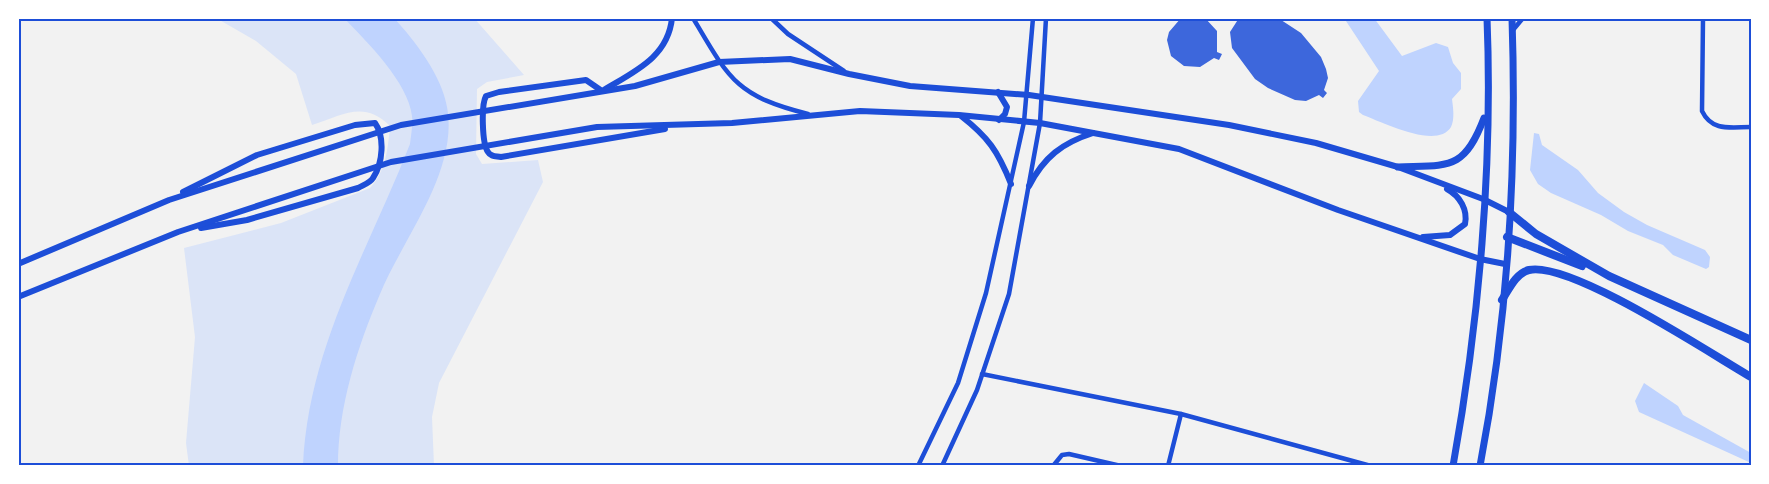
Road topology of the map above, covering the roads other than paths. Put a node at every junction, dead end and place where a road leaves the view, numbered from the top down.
1 (672, 18) edge
2 (693, 18) edge
3 (771, 18) edge
4 (1033, 18) edge
5 (1046, 18) edge
6 (1487, 18) edge
7 (1512, 18) edge
8 (1523, 18) edge
9 (1704, 18) edge
10 (1512, 31) junction
11 (719, 62) junction
12 (849, 74) junction
13 (602, 92) junction
14 (998, 92) junction
15 (1029, 95) junction
16 (1042, 98) junction
17 (1487, 112) junction
18 (959, 115) junction
19 (813, 116) junction
20 (999, 120) junction
21 (1024, 122) junction
22 (1040, 123) junction
23 (700, 124) junction
24 (1751, 127) edge
25 (1096, 132) junction
26 (1398, 167) junction
27 (1428, 178) junction
28 (1011, 184) junction
29 (1029, 186) junction
30 (1483, 199) junction
31 (169, 200) junction
32 (1509, 212) junction
33 (178, 232) junction
34 (1415, 237) junction
35 (1507, 237) junction
36 (1480, 259) junction
37 (18, 264) edge
38 (1505, 264) junction
39 (1609, 276) junction
40 (18, 297) edge
41 (1502, 300) junction
42 (1751, 339) edge
43 (982, 374) junction
44 (1751, 378) edge
45 (1181, 414) junction
46 (1086, 458) junction
47 (918, 466) edge
48 (942, 466) edge
49 (1053, 466) edge
50 (1084, 466) edge
51 (1120, 466) edge
52 (1168, 466) edge
53 (1371, 466) edge
54 (1453, 466) edge
55 (1480, 466) edge

1 - 13 street
2 - 11 street
3 - 12 street
4 - 15 street
5 - 16 street
6 - 17 main road
7 - 10 main road
8 - 10 street
9 - 24 street
10 - 32 main road
11 - 12 street
11 - 13 street
11 - 19 street
12 - 14 street
13 - 23 street
13 - 31 street
14 - 15 street
14 - 20 street
15 - 16 street
15 - 21 street
16 - 22 street
16 - 26 street
17 - 26 main road
17 - 30 main road
18 - 19 street
18 - 20 street
18 - 28 street
19 - 23 street
20 - 21 street
21 - 22 street
21 - 28 street
22 - 25 street
22 - 29 street
23 - 33 street
25 - 29 street
25 - 34 street
26 - 27 street
27 - 30 street
27 - 34 street
28 - 47 street
29 - 43 street
30 - 32 street
30 - 36 main road
31 - 33 street
31 - 37 street
32 - 35 main road
32 - 39 highway
33 - 40 street
34 - 36 street
35 - 38 main road
35 - 39 highway
36 - 38 street
36 - 54 main road
38 - 41 main road
39 - 42 highway
41 - 44 highway
41 - 55 main road
43 - 45 street
43 - 48 street
45 - 52 street
45 - 53 street
46 - 49 street
46 - 50 street
46 - 51 street

